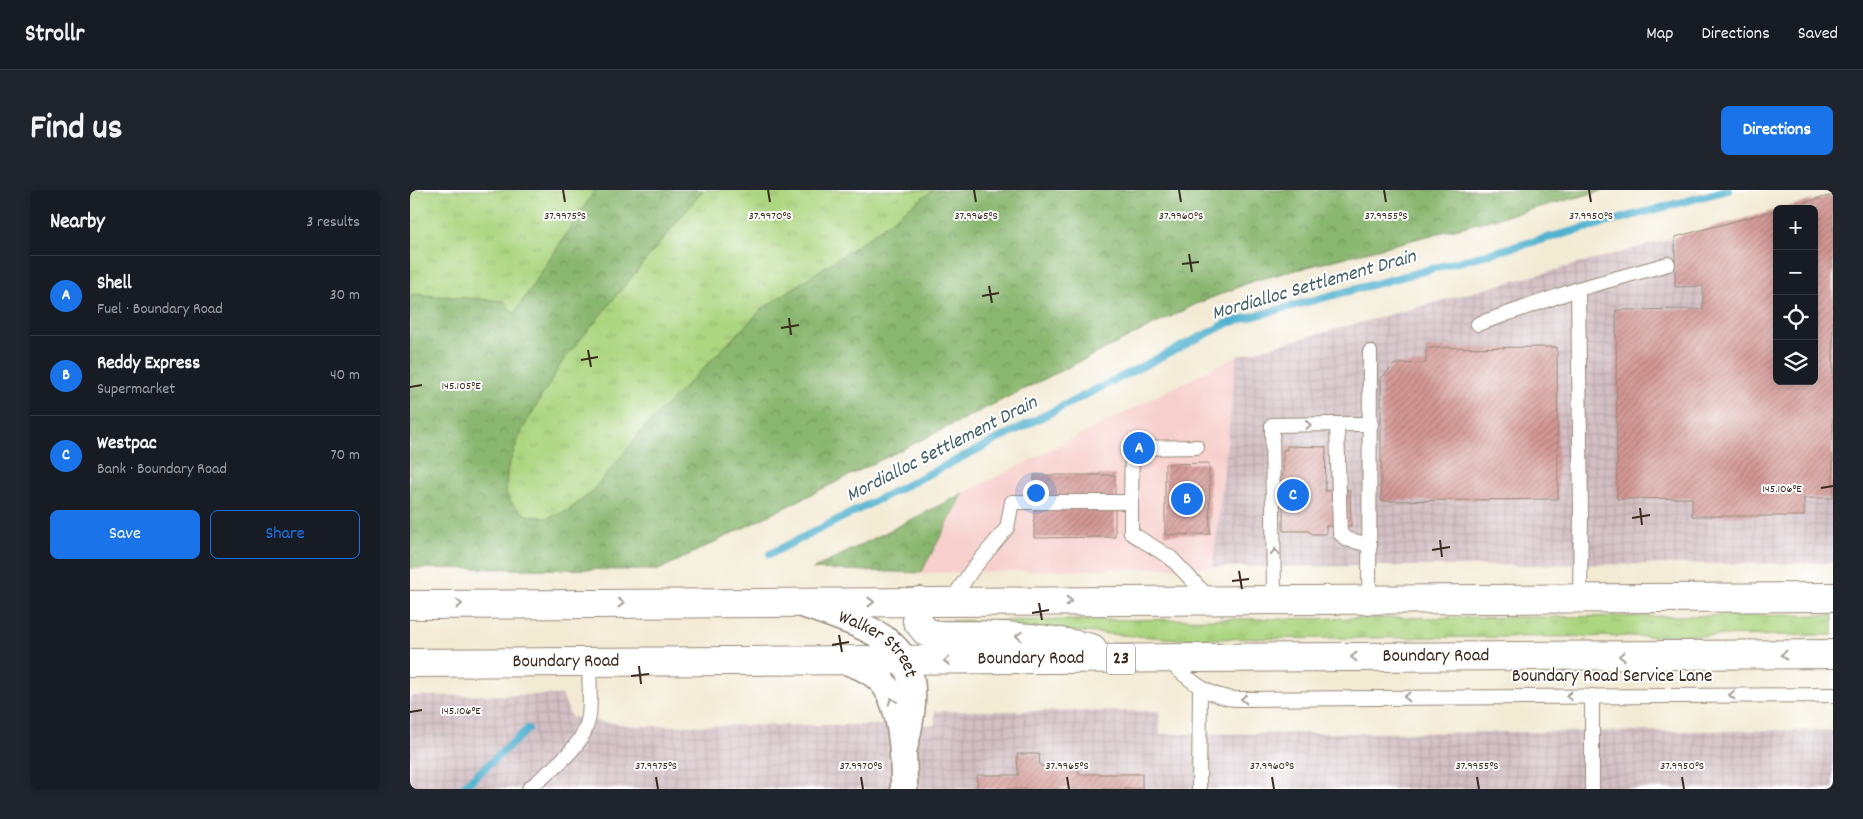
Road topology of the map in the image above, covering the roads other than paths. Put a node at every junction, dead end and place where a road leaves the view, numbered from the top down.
1 (1668, 264) dead end
2 (1578, 289) junction
3 (1478, 324) dead end
4 (1370, 352) dead end
5 (1337, 424) junction
6 (1371, 424) junction
7 (1197, 447) dead end
8 (1132, 502) junction
9 (1370, 545) junction
10 (1833, 597) edge
11 (1580, 598) junction
12 (1274, 600) junction
13 (1369, 600) junction
14 (919, 601) junction
15 (951, 601) junction
16 (1212, 601) junction
17 (798, 602) junction
18 (410, 605) edge
19 (1833, 654) edge
20 (1165, 658) junction
21 (1135, 659) junction
22 (905, 661) junction
23 (589, 662) junction
24 (849, 662) junction
25 (410, 663) edge
26 (1200, 688) junction
27 (1833, 695) edge
28 (1592, 696) junction
29 (904, 748) junction
30 (529, 789) edge
31 (904, 789) edge
32 (1199, 789) edge
33 (1592, 789) edge

1 - 2 lane
2 - 3 lane
2 - 11 lane
4 - 6 lane
5 - 6 lane
5 - 9 lane
12 -> 5 lane
6 - 9 lane
7 - 8 lane
8 - 15 lane
8 - 16 lane
9 - 13 lane
10 - 11 main road
11 - 13 main road
12 - 13 main road
12 - 16 main road
14 - 15 main road
17 -> 14 main road
21 -> 14 main road
15 -> 16 main road
18 -> 17 main road
17 - 22 street, Walker Street
19 -> 20 main road, Boundary Road / 23
20 - 21 main road, Boundary Road / 23
20 - 26 lane, Boundary Road Service Lane
21 -> 22 main road, Boundary Road / 23
22 - 24 main road, Boundary Road / 23
22 - 29 street, Walker Street
23 - 24 main road, Boundary Road / 23
23 - 25 main road, Boundary Road / 23
23 - 30 lane
29 -> 24 street, Walker Street
28 -> 26 lane, Boundary Road Service Lane
26 - 32 lane
27 -> 28 lane, Boundary Road Service Lane
28 - 33 lane
29 - 31 street, Walker Street

